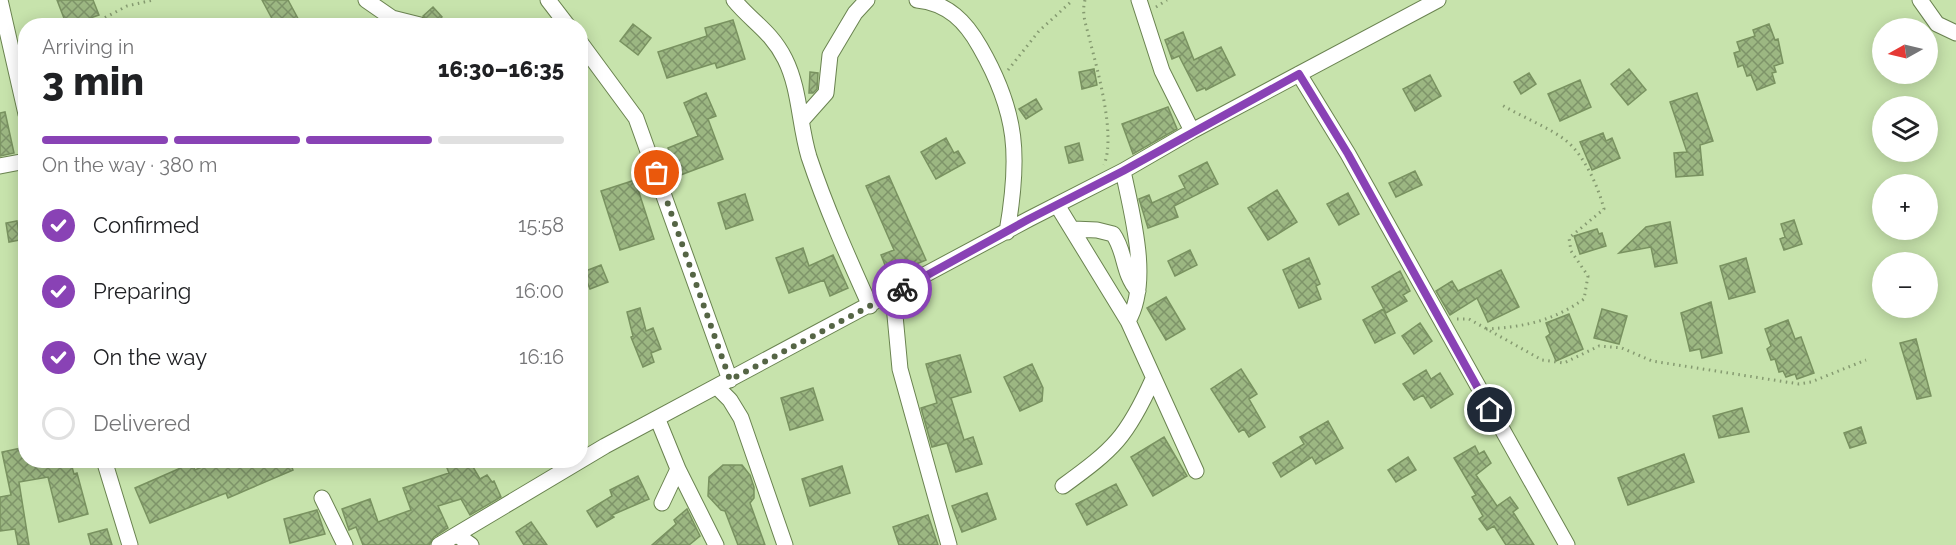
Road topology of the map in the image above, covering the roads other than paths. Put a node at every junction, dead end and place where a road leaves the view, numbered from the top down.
1 (0, 0) edge
2 (366, 0) edge
3 (548, 0) edge
4 (734, 0) edge
5 (867, 0) edge
6 (917, 0) edge
7 (1139, 0) edge
8 (1438, 0) edge
9 (1920, 0) edge
10 (392, 18) edge
11 (562, 18) edge
12 (1956, 33) edge
13 (588, 53) edge
14 (1299, 74) junction
15 (18, 79) edge
16 (802, 120) junction
17 (1192, 131) junction
18 (18, 163) edge
19 (0, 166) edge
20 (1123, 171) junction
21 (1057, 205) junction
22 (1073, 229) junction
23 (1007, 232) junction
24 (1138, 291) junction
25 (893, 294) junction
26 (870, 306) junction
27 (1128, 321) junction
28 (1153, 379) junction
29 (724, 383) junction
30 (658, 420) junction
31 (605, 446) junction
32 (588, 456) edge
33 (588, 456) edge
34 (106, 468) edge
35 (568, 468) edge
36 (678, 469) junction
37 (1196, 471) dead end
38 (1063, 486) dead end
39 (322, 498) dead end
40 (662, 503) dead end
41 (457, 535) junction
42 (130, 545) edge
43 (345, 545) edge
44 (439, 545) edge
45 (471, 545) edge
46 (716, 545) edge
47 (785, 545) edge
48 (949, 545) edge
49 (1567, 545) edge

1 - 15 street
2 - 10 street
3 - 11 street
4 - 16 street
5 - 16 street
6 - 23 street
7 - 17 street
8 - 14 street
9 - 12 street
13 - 29 street
14 - 17 street
14 - 49 street
16 - 26 street
17 - 20 street
18 - 19 street
20 - 21 street
20 - 24 street
21 - 22 street
21 - 23 street
22 - 24 street
22 - 27 street
23 - 25 street
24 - 27 street
25 - 26 street
25 - 48 street
26 - 29 street
27 - 28 street
28 - 37 street
28 - 38 street
29 - 30 street
29 - 47 street
30 - 31 street
30 - 36 street
31 - 32 street
31 - 33 street
34 - 42 street
35 - 41 street
36 - 40 street
36 - 46 street
39 - 43 street
41 - 44 street
41 - 45 street

